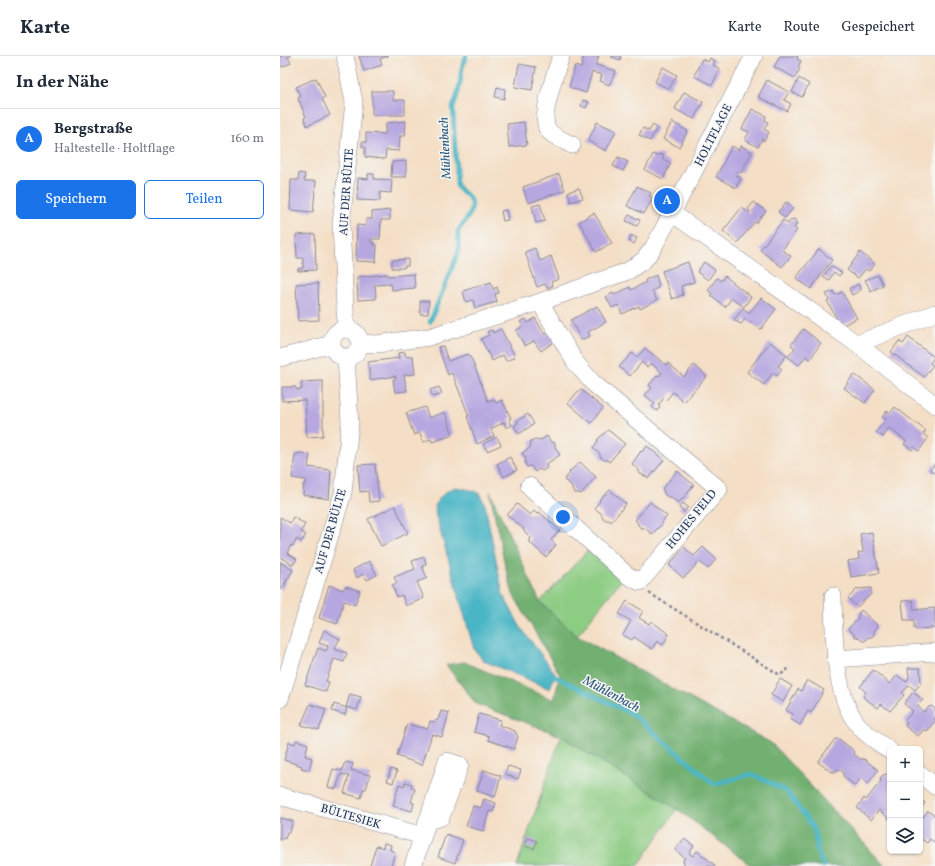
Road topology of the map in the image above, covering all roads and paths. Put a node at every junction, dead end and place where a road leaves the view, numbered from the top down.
1 (345, 56) edge
2 (561, 56) edge
3 (754, 56) edge
4 (572, 145) dead end
5 (672, 213) junction
6 (540, 302) junction
7 (935, 313) edge
8 (346, 329) junction
9 (360, 343) junction
10 (332, 344) junction
11 (856, 344) junction
12 (346, 357) junction
13 (280, 358) edge
14 (935, 405) edge
15 (529, 486) dead end
16 (640, 582) junction
17 (833, 596) dead end
18 (935, 652) edge
19 (835, 659) junction
20 (791, 667) dead end
21 (280, 699) edge
22 (887, 749) edge
23 (923, 776) edge
24 (935, 786) edge
25 (280, 796) edge
26 (414, 866) edge

1 - 8 street, AUF DER BÜLTE
2 - 4 street
3 - 5 street, HOLTFLAGE
5 - 6 street, HOLTFLAGE
5 - 11 street
6 - 9 street, HOLTFLAGE
6 - 16 street, HOHES FELD
7 - 11 street
8 - 9 street
8 - 10 street
9 - 12 street
10 - 12 street
10 - 13 street
11 - 14 street
12 - 21 street, AUF DER BÜLTE
15 - 16 street
16 - 20 path
17 - 19 street
18 - 19 street
19 - 22 street
23 - 24 street
25 - 26 street, BÜLTESIEK

